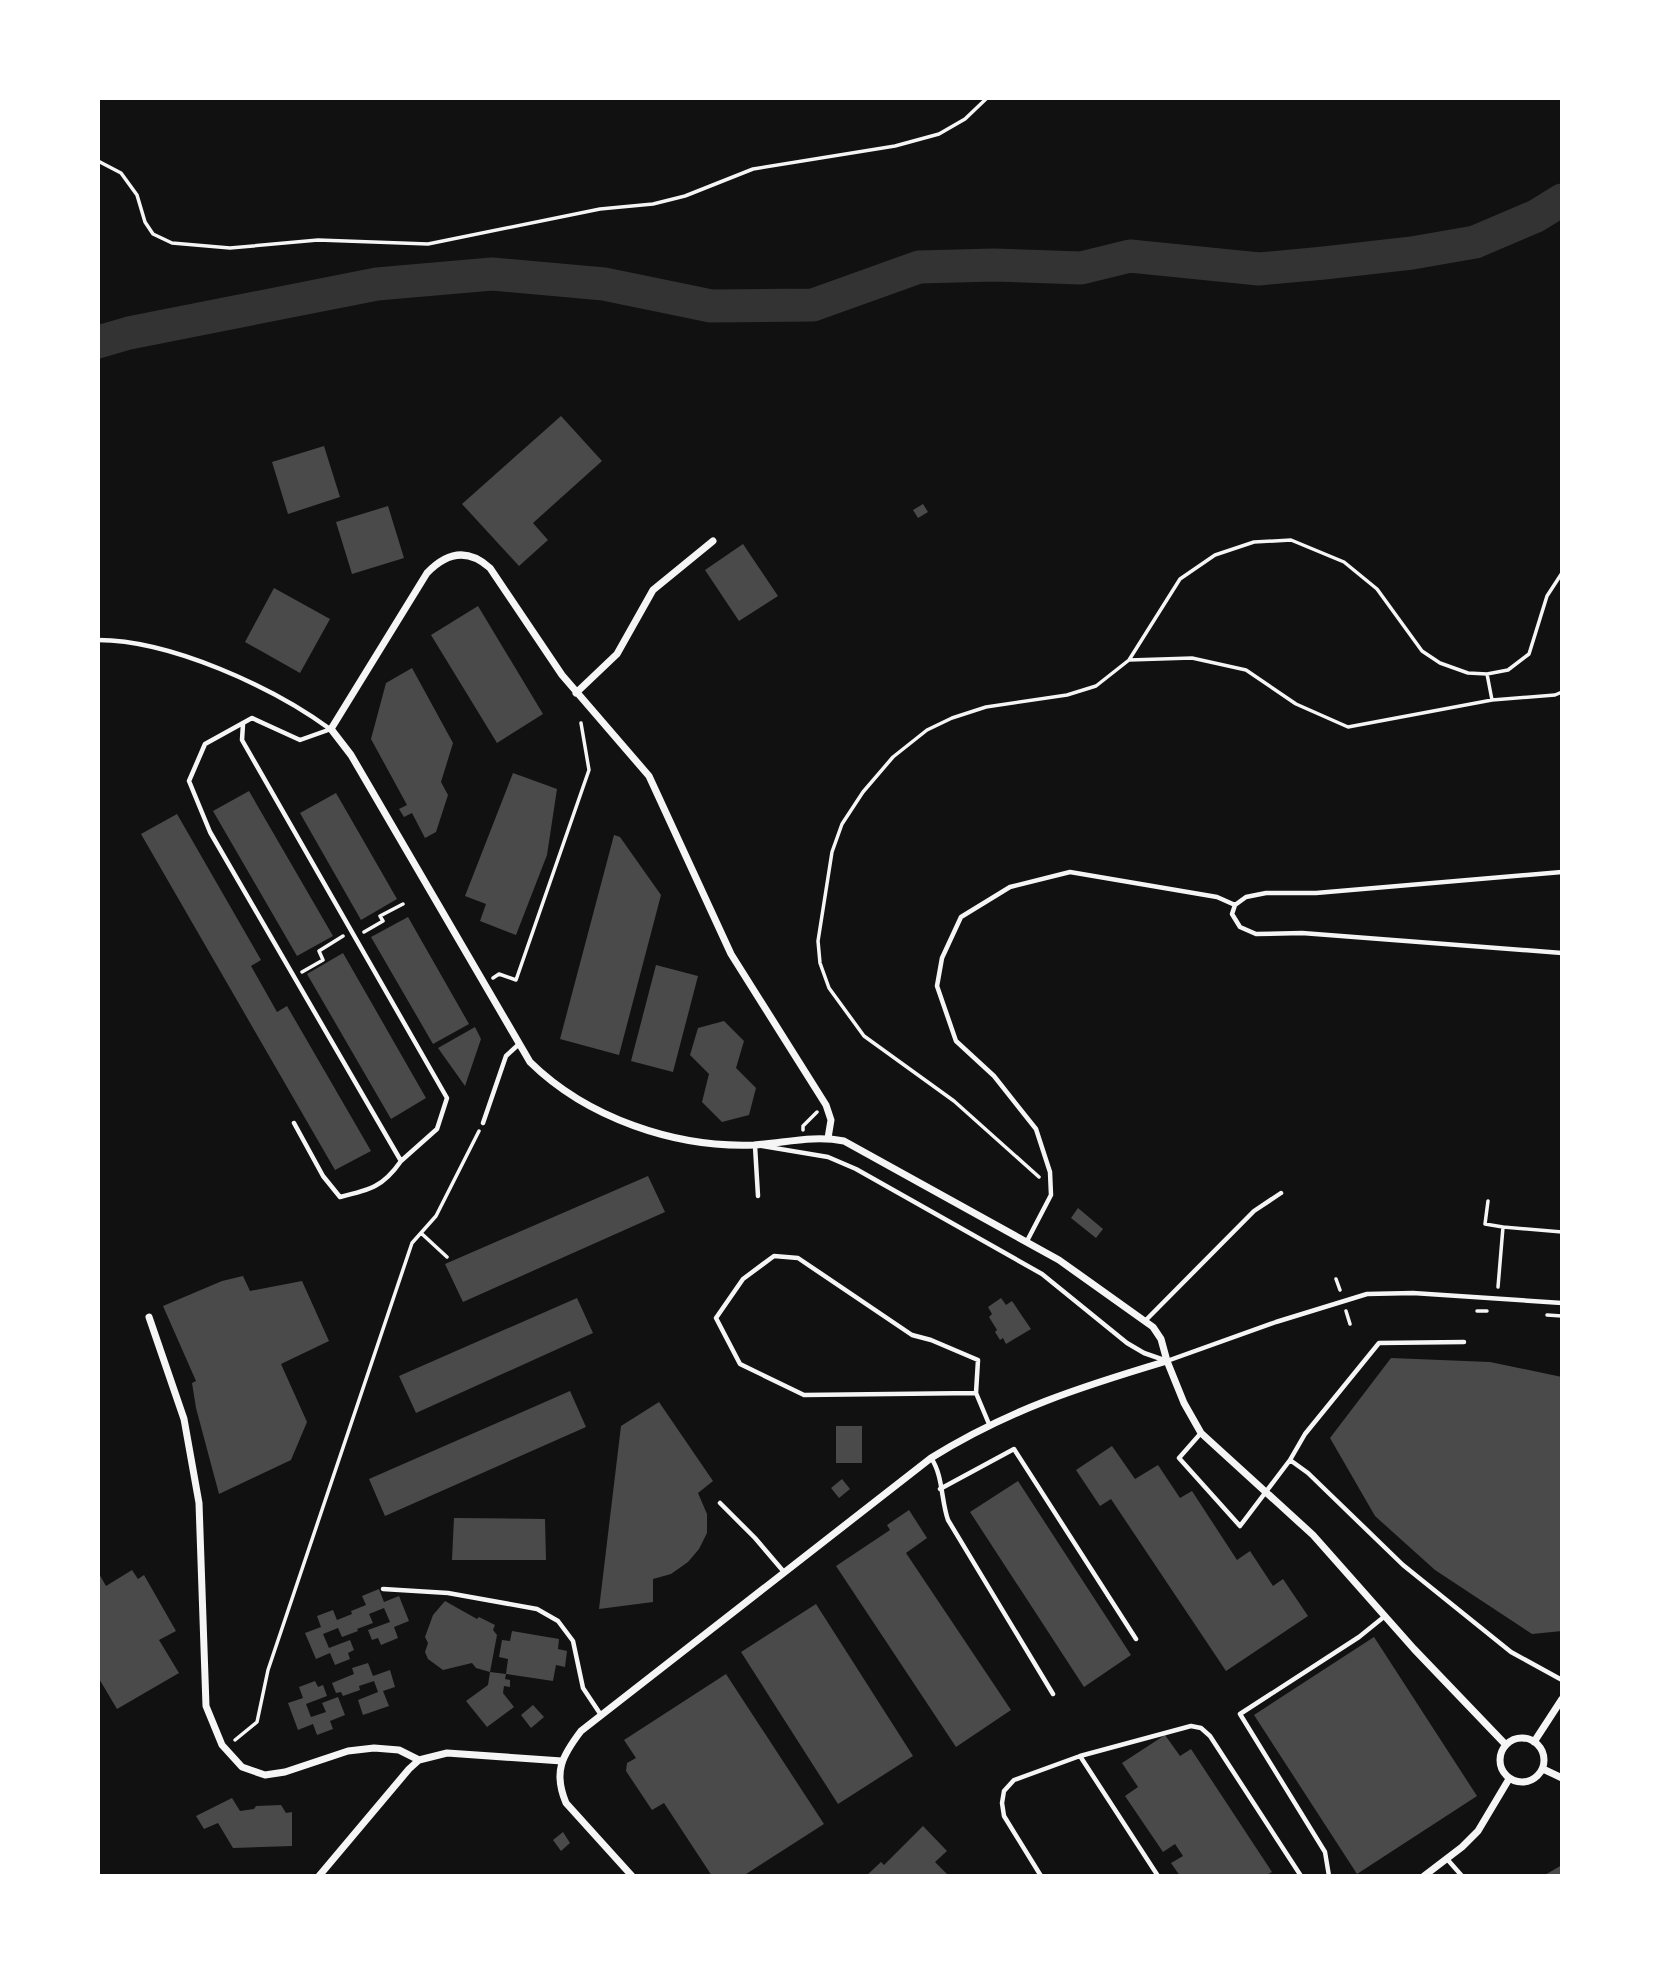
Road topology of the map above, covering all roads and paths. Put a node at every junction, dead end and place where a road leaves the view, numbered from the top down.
1 (987, 98) edge
2 (98, 161) edge
3 (713, 541) dead end
4 (1562, 573) edge
5 (98, 640) edge
6 (1129, 660) junction
7 (1487, 674) junction
8 (1562, 692) edge
9 (576, 693) junction
10 (1492, 700) junction
11 (243, 723) junction
12 (581, 723) dead end
13 (331, 729) junction
14 (1562, 872) edge
15 (403, 904) dead end
16 (1235, 905) junction
17 (353, 934) junction
18 (1562, 953) edge
19 (294, 977) junction
20 (483, 983) junction
21 (518, 1045) junction
22 (817, 1112) dead end
23 (294, 1123) dead end
24 (483, 1123) joint
25 (828, 1138) junction
26 (802, 1139) junction
27 (755, 1144) junction
28 (401, 1161) junction
29 (1051, 1187) junction
30 (1281, 1193) dead end
31 (758, 1196) dead end
32 (1488, 1201) dead end
33 (1503, 1227) junction
34 (1562, 1232) edge
35 (421, 1233) junction
36 (1027, 1241) junction
37 (447, 1257) dead end
38 (1498, 1287) dead end
39 (1562, 1303) edge
40 (149, 1317) dead end
41 (1145, 1321) junction
42 (1464, 1342) dead end
43 (1167, 1361) junction
44 (976, 1393) junction
45 (989, 1424) junction
46 (1201, 1433) junction
47 (931, 1458) junction
48 (1290, 1460) junction
49 (940, 1489) junction
50 (1266, 1491) junction
51 (720, 1503) dead end
52 (784, 1572) junction
53 (383, 1589) dead end
54 (1385, 1616) junction
55 (1136, 1639) dead end
56 (1562, 1680) edge
57 (1053, 1694) dead end
58 (1562, 1699) edge
59 (601, 1715) junction
60 (234, 1740) dead end
61 (1534, 1742) junction
62 (1506, 1745) junction
63 (1080, 1756) junction
64 (419, 1760) junction
65 (562, 1761) junction
66 (1543, 1769) junction
67 (1562, 1778) edge
68 (1509, 1779) junction
69 (1446, 1859) junction
70 (319, 1876) edge
71 (632, 1876) edge
72 (1041, 1876) edge
73 (1158, 1876) edge
74 (1301, 1876) edge
75 (1329, 1876) edge
76 (1424, 1876) edge
77 (1462, 1876) edge

1 - 2 path
3 - 9 street
4 - 7 path
5 - 13 lane
6 - 7 path
6 - 10 path
6 - 29 path
7 - 10 path
8 - 10 path
9 - 13 street
9 - 25 street
11 - 13 lane
11 - 17 lane
11 - 19 lane
12 - 20 path
13 - 20 street
14 - 16 lane
15 - 17 path
16 - 18 lane
16 - 29 lane
17 - 19 path
17 - 28 lane
19 - 28 lane
20 - 21 street
21 - 24 lane
21 - 27 street
22 - 26 path
23 - 28 lane
24 - 35 path
25 - 26 street
25 - 36 street
26 - 27 street
27 - 31 lane
27 - 43 lane
29 - 36 lane
30 - 41 lane
32 - 33 path
33 - 34 path
33 - 38 path
35 - 37 path
35 - 60 path
36 - 41 street
39 - 43 lane
40 - 64 street
41 - 43 street
42 - 48 lane
43 - 45 street
43 - 46 street
44 - 44 lane
44 - 45 lane
45 - 47 street
46 - 50 street
46 - 50 lane
47 - 49 lane
47 - 52 street
48 - 50 lane
48 - 56 lane
49 - 55 lane
49 - 57 lane
50 - 54 street
51 - 52 lane
52 - 59 street
53 - 59 lane
54 - 62 street
54 - 75 lane
58 - 61 street
59 - 65 street
61 - 62 street
61 - 66 street
62 - 68 street
63 - 72 lane
63 - 73 lane
63 - 74 lane
64 - 65 street
64 - 70 street
65 - 71 street
66 - 67 street
66 - 68 street
68 - 69 street
69 - 76 street
69 - 77 lane

